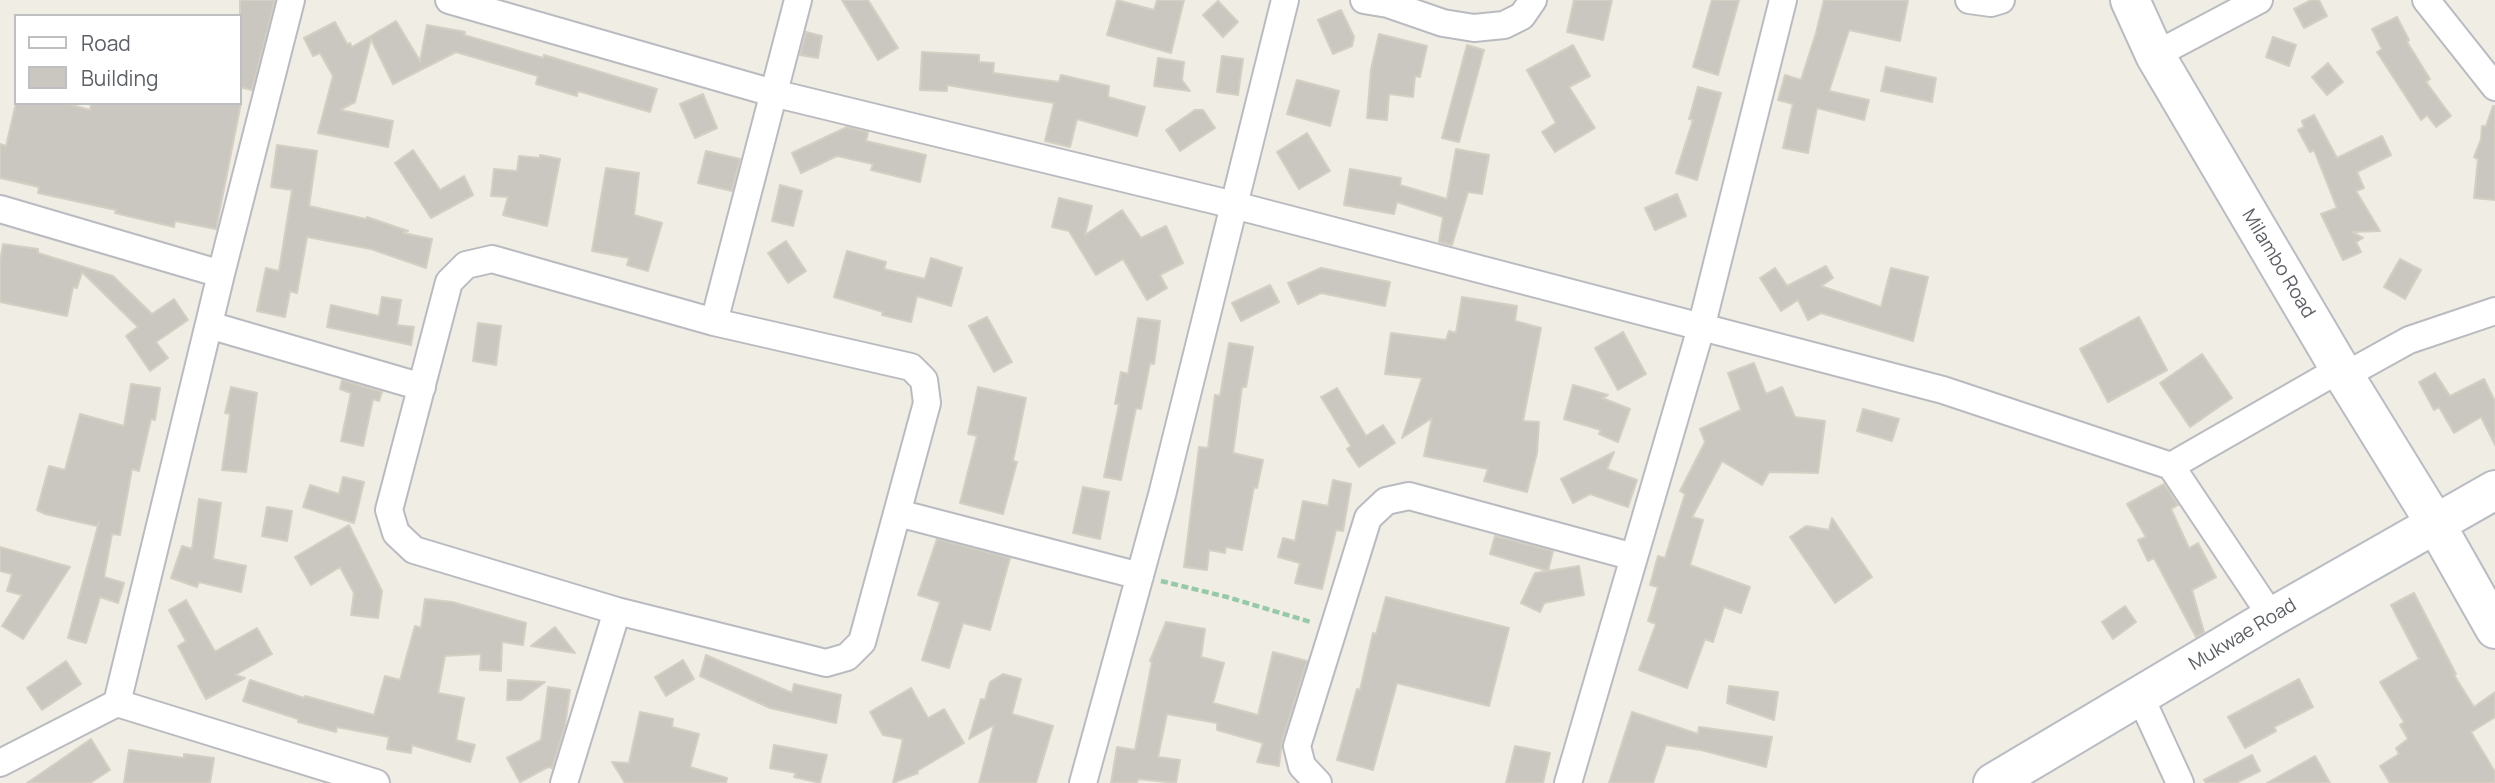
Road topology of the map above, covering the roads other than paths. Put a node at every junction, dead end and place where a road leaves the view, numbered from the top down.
1 (291, 0) edge
2 (449, 0) edge
3 (799, 0) edge
4 (1285, 0) edge
5 (1364, 0) edge
6 (1532, 0) edge
7 (1783, 0) edge
8 (1969, 0) edge
9 (2001, 0) edge
10 (2130, 0) edge
11 (2259, 0) edge
12 (2426, 0) edge
13 (2155, 55) junction
14 (2495, 87) edge
15 (773, 93) junction
16 (1234, 205) junction
17 (0, 209) edge
18 (221, 274) junction
19 (2495, 311) edge
20 (713, 322) junction
21 (209, 325) junction
22 (1701, 328) junction
23 (2342, 372) junction
24 (422, 387) junction
25 (2171, 466) junction
26 (2495, 490) edge
27 (898, 513) junction
28 (2435, 523) junction
29 (1634, 557) junction
30 (1140, 576) junction
31 (617, 611) junction
32 (2272, 617) junction
33 (2495, 629) edge
34 (2140, 696) junction
35 (117, 703) junction
36 (0, 763) edge
37 (376, 783) edge
38 (564, 783) edge
39 (1083, 783) edge
40 (1318, 783) edge
41 (1568, 783) edge
42 (1993, 783) edge
43 (2180, 783) edge

1 - 18 street
2 - 15 street
3 - 15 street
4 - 16 street
5 - 6 street
7 - 22 street
8 - 9 street
10 - 13 street, Milambo Road
11 - 13 street
12 - 14 street
13 - 23 street, Milambo Road
15 - 16 street
15 - 20 street
16 - 22 street
16 - 30 street
17 - 18 street
18 - 21 street
19 - 23 street
20 - 24 street
20 - 27 street
21 - 24 street
21 - 35 street
22 - 25 street
22 - 29 street
23 - 25 street
23 - 28 street, Milambo Road
24 - 31 street
25 - 32 street
26 - 28 street, Mukwae Road
27 - 30 street
27 - 31 street
28 - 32 street, Mukwae Road
28 - 33 street, Milambo Road
29 - 40 street
29 - 41 street
30 - 39 street
31 - 38 street
32 - 34 street, Mukwae Road
34 - 42 street, Mukwae Road
34 - 43 street
35 - 36 street
35 - 37 street

